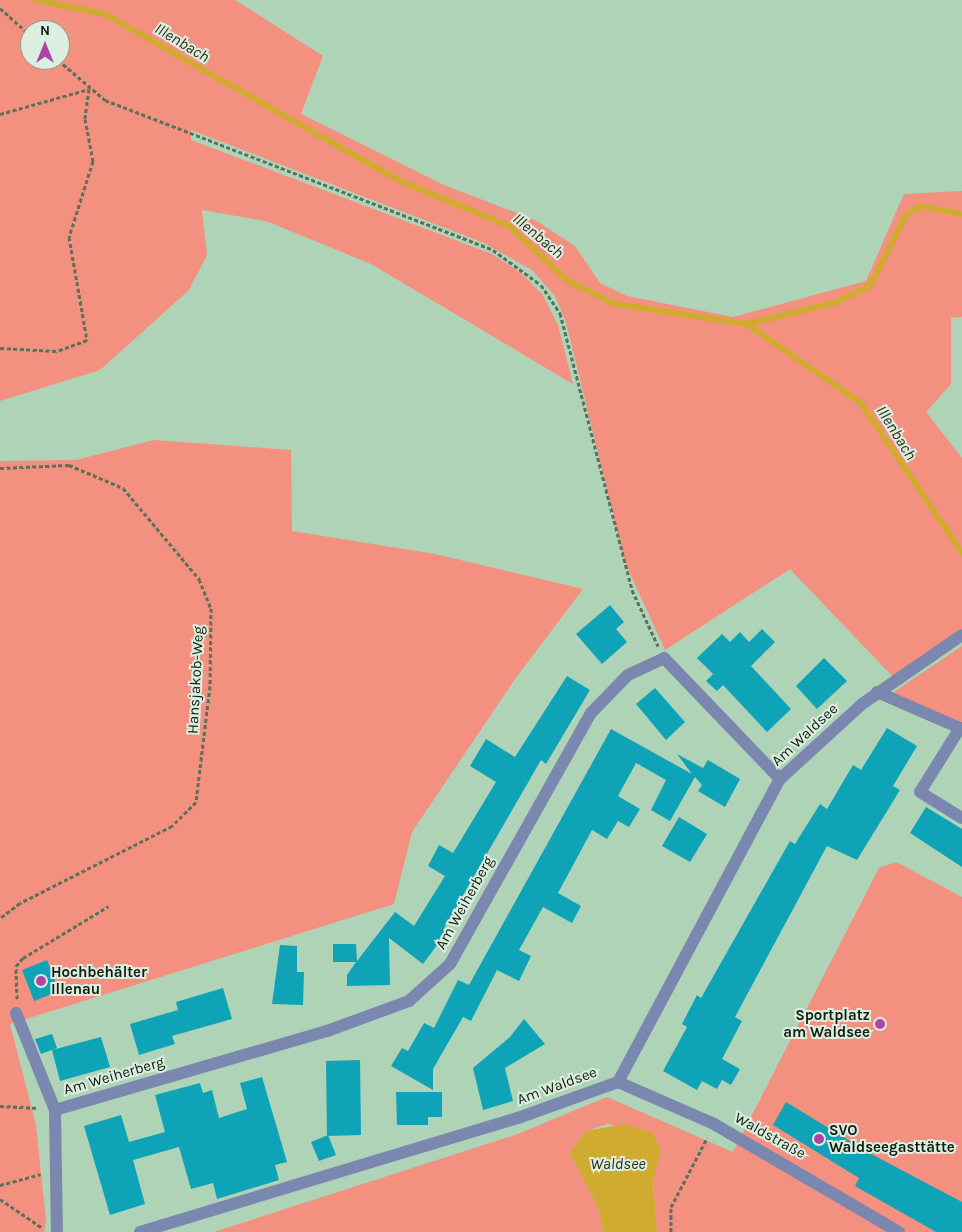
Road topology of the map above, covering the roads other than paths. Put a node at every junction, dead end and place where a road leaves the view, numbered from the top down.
1 (962, 635) edge
2 (877, 692) junction
3 (961, 728) edge
4 (780, 780) junction
5 (962, 818) edge
6 (16, 1013) road end
7 (618, 1082) junction
8 (55, 1110) junction
9 (57, 1232) edge
10 (140, 1232) edge
11 (899, 1232) edge

1 - 2 street, Am Waldsee
2 - 3 street
2 - 4 street, Am Waldsee
3 - 5 street
4 - 7 street, Am Waldsee
4 - 8 street, Am Weiherberg
6 - 8 street
7 - 10 street, Am Waldsee
7 - 11 street, Waldstraße
8 - 9 street, Am Weiherberg

